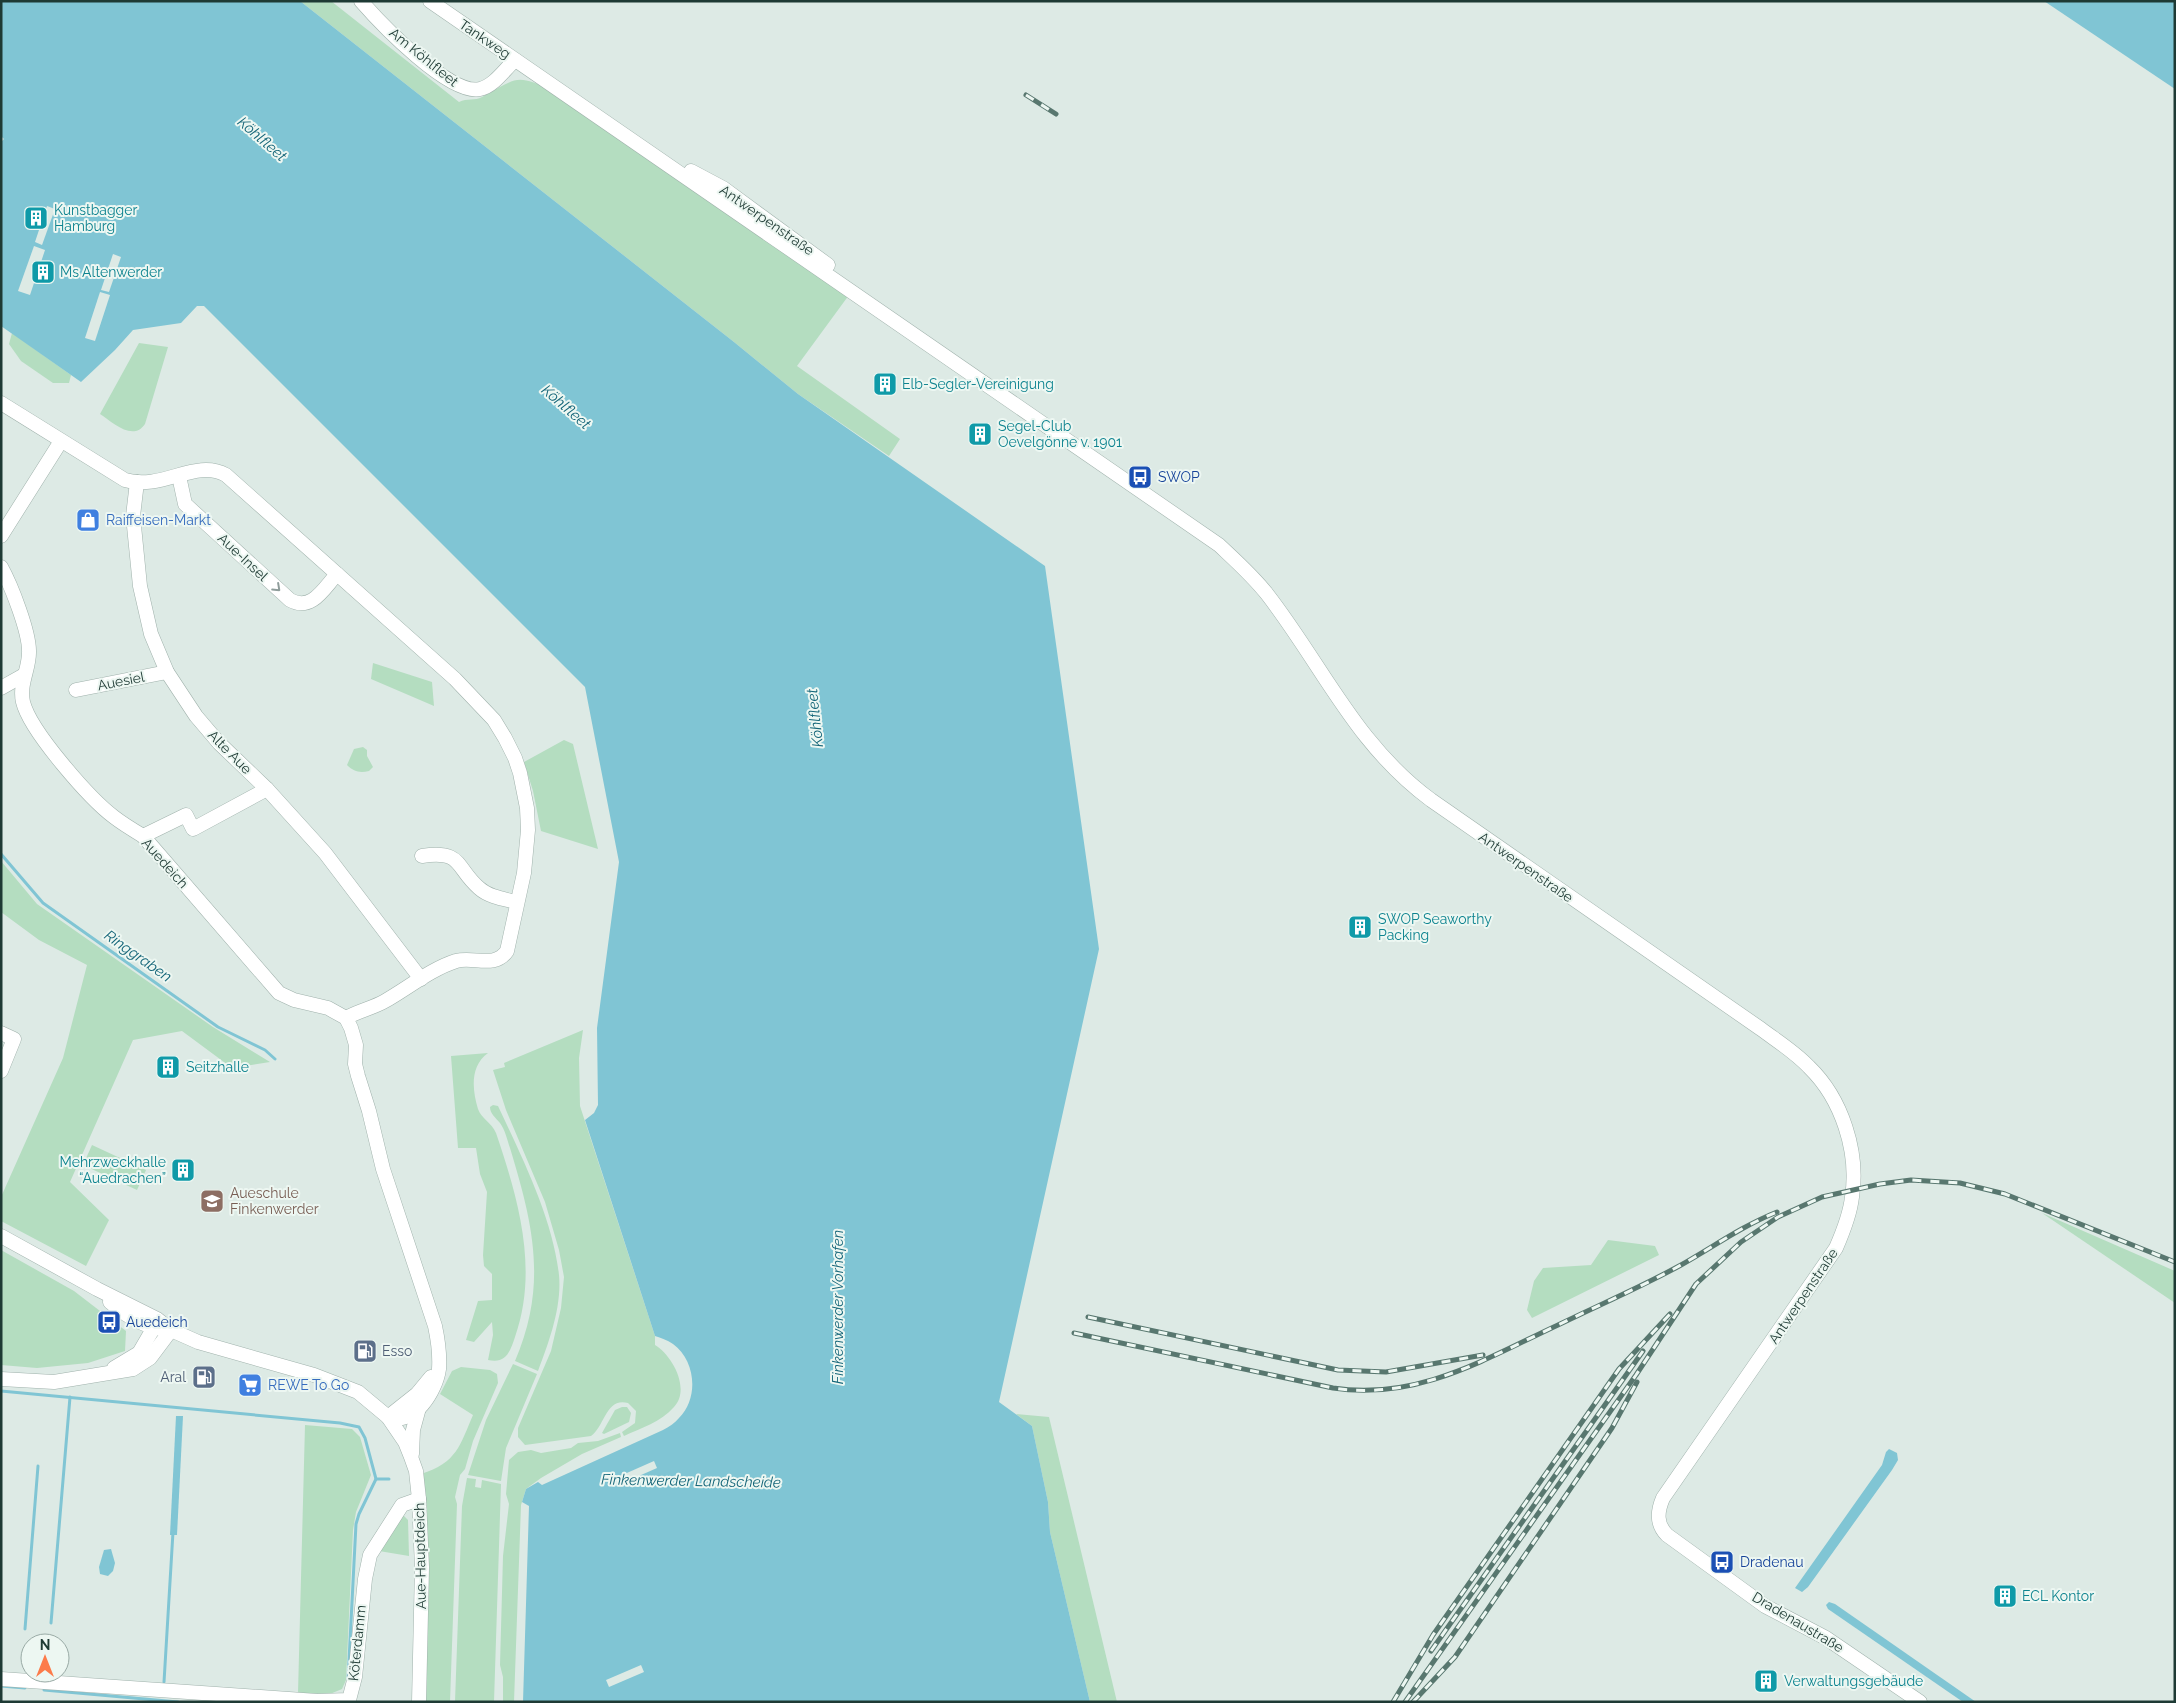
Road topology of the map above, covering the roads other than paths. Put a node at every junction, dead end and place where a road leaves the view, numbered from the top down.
1 (361, 1) edge
2 (430, 1) edge
3 (515, 60) junction
4 (1, 403) edge
5 (62, 441) junction
6 (179, 476) junction
7 (137, 482) junction
8 (1, 536) edge
9 (1, 567) edge
10 (337, 574) junction
11 (167, 672) junction
12 (24, 675) junction
13 (1, 688) edge
14 (76, 690) dead end
15 (267, 789) junction
16 (143, 836) junction
17 (422, 856) dead end
18 (516, 902) junction
19 (421, 979) junction
20 (346, 1018) junction
21 (8, 1036) edge
22 (1, 1071) edge
23 (1, 1236) edge
24 (97, 1289) junction
25 (153, 1329) junction
26 (171, 1330) junction
27 (439, 1359) junction
28 (98, 1375) junction
29 (1, 1379) edge
30 (419, 1407) junction
31 (388, 1417) junction
32 (412, 1457) junction
33 (419, 1500) junction
34 (1658, 1520) joint
35 (1, 1678) edge
36 (419, 1702) edge
37 (1920, 1702) edge

1 - 3 street, Am Köhlfleet
2 - 3 street, Tankweg
3 - 34 street, Antwerpenstraße
4 - 5 street
5 - 7 street
5 - 8 street
6 - 7 street
6 - 10 street
6 -> 10 street, Aue-Insel
7 - 11 street, Alte Aue
9 - 12 street, Auedeich
10 - 18 street
11 - 14 street, Auesiel
11 - 15 street, Alte Aue
12 - 13 street
12 - 16 street, Auedeich
15 - 16 street
15 - 19 street, Alte Aue
16 - 20 street, Auedeich
17 - 18 street
18 - 19 street
19 - 20 street
20 - 27 street
21 - 22 street
23 - 24 street
24 - 25 street
24 - 26 street
25 - 26 street
25 - 28 street
26 - 28 street
26 - 31 street, Aue-Hauptdeich
27 - 30 street
27 - 31 street
28 - 29 street
30 - 31 street
30 - 32 street
31 - 32 street, Aue-Hauptdeich
32 - 33 street, Aue-Hauptdeich
33 - 35 street, Köterdamm
33 - 36 street, Aue-Hauptdeich
34 - 37 street, Dradenaustraße

